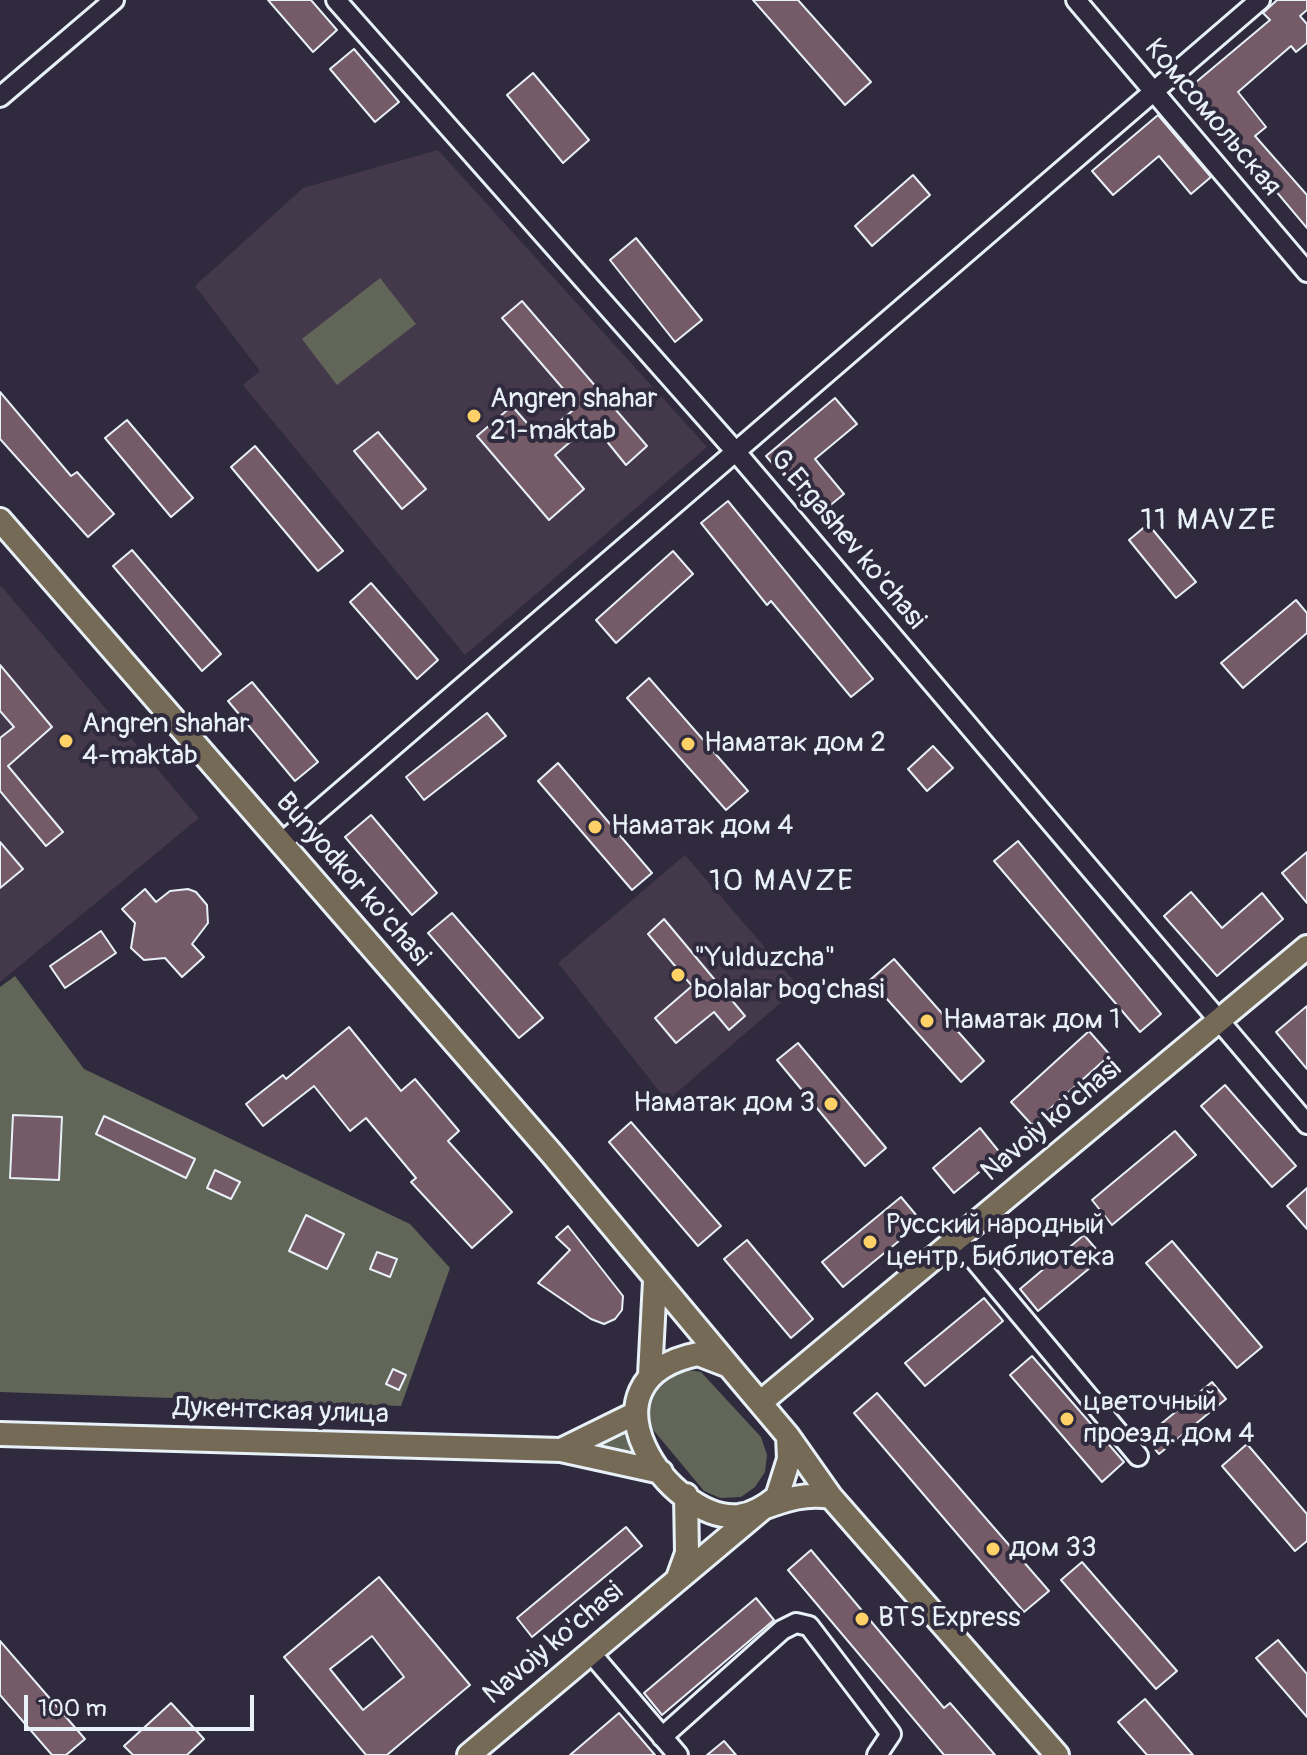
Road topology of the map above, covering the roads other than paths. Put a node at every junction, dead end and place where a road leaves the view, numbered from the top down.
1 (114, 0) edge
2 (336, 0) edge
3 (1076, 0) edge
4 (1260, 0) edge
5 (1154, 94) junction
6 (0, 97) edge
7 (1307, 272) edge
8 (736, 452) junction
9 (0, 520) edge
10 (280, 844) junction
11 (1307, 947) edge
12 (1219, 1022) junction
13 (1307, 1124) edge
14 (957, 1239) junction
15 (655, 1281) junction
16 (729, 1366) junction
17 (650, 1375) junction
18 (761, 1402) junction
19 (634, 1414) junction
20 (0, 1434) edge
21 (788, 1436) junction
22 (561, 1450) junction
23 (1138, 1456) dead end
24 (661, 1472) junction
25 (686, 1495) junction
26 (831, 1497) junction
27 (763, 1508) junction
28 (678, 1579) junction
29 (590, 1652) junction
30 (662, 1737) junction
31 (469, 1755) edge
32 (678, 1755) edge
33 (877, 1755) edge
34 (1057, 1755) edge

1 - 6 street
2 - 8 street, G.Ergashev ko'chasi
3 - 5 street, Комсомольская
4 - 5 street
5 - 7 street, Комсомольская
5 - 8 street
8 - 10 street
8 - 12 street, G.Ergashev ko'chasi
9 - 10 main road, Bunyodkor ko'chasi
10 - 15 main road, Bunyodkor ko'chasi
11 - 12 main road, Navoiy ko'chasi
12 - 13 street, G.Ergashev ko'chasi
12 - 14 main road, Navoiy ko'chasi
14 - 18 main road, Navoiy ko'chasi
14 - 23 street
15 - 16 main road, Bunyodkor ko'chasi
15 - 17 main road
16 - 17 main road
16 - 18 main road
17 - 19 main road
18 - 21 main road
19 - 22 main road
19 - 24 main road
20 - 22 main road, Дукентская улица
21 - 26 main road
21 - 27 main road
22 - 24 main road, Дукентская улица
24 - 25 main road
25 - 27 main road
25 - 28 main road
26 - 27 main road
26 - 34 main road
27 - 28 main road, Navoiy ko'chasi
28 - 29 main road, Navoiy ko'chasi
29 - 30 street
29 - 31 main road, Navoiy ko'chasi
30 - 32 street
30 - 33 street

